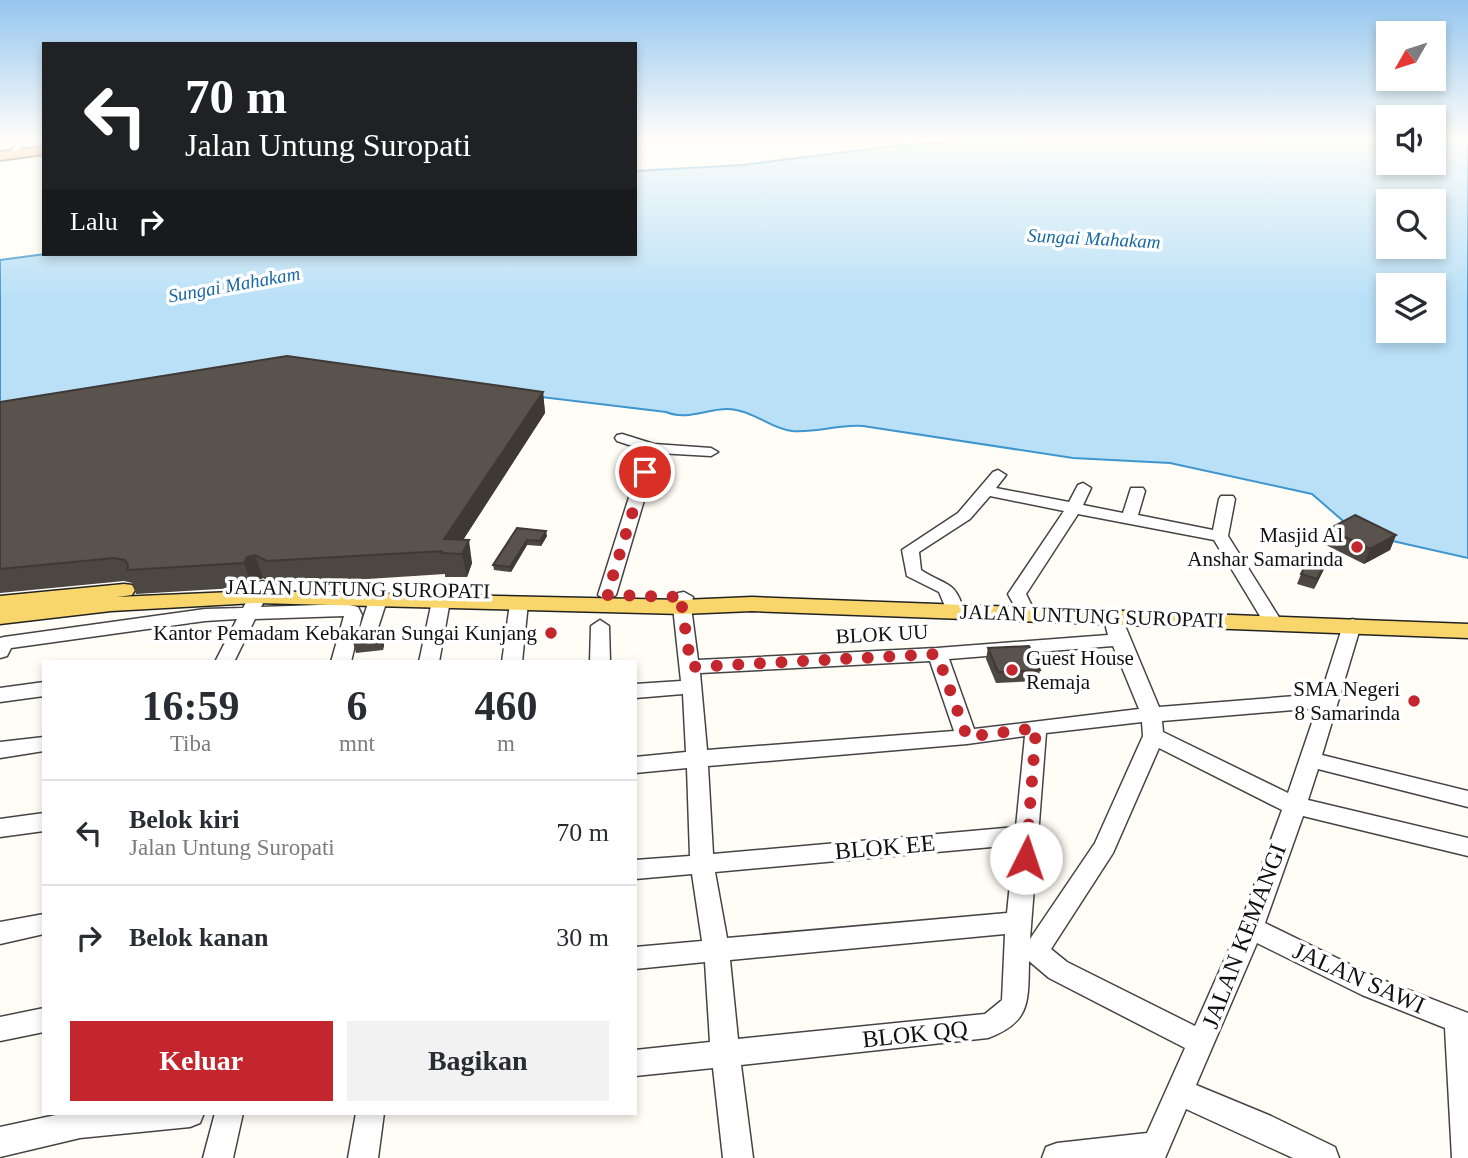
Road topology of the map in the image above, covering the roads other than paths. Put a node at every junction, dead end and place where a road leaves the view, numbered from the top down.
1 (622, 438) dead end
2 (652, 448) junction
3 (711, 452) dead end
4 (998, 475) dead end
5 (1058, 487) dead end
6 (1083, 488) dead end
7 (986, 491) junction
8 (1137, 491) dead end
9 (1227, 499) dead end
10 (1050, 503) junction
11 (1074, 508) junction
12 (1129, 520) junction
13 (1220, 536) junction
14 (607, 595) junction
15 (256, 598) junction
16 (377, 600) junction
17 (440, 601) junction
18 (683, 602) junction
19 (0, 603) edge
20 (519, 603) junction
21 (955, 612) junction
22 (1027, 614) junction
23 (0, 617) edge
24 (1273, 622) junction
25 (1352, 625) junction
26 (600, 626) dead end
27 (1115, 628) junction
28 (1468, 631) edge
29 (367, 634) edge
30 (1, 646) edge
31 (937, 654) junction
32 (225, 660) edge
33 (341, 660) edge
34 (429, 660) edge
35 (512, 660) edge
36 (600, 660) edge
37 (691, 677) junction
38 (42, 689) edge
39 (637, 690) edge
40 (0, 695) edge
41 (1330, 700) junction
42 (1153, 726) junction
43 (1036, 728) junction
44 (967, 737) junction
45 (42, 744) edge
46 (0, 750) edge
47 (697, 760) junction
48 (1312, 760) junction
49 (637, 765) edge
50 (1468, 799) edge
51 (1293, 805) junction
52 (42, 822) edge
53 (0, 828) edge
54 (1027, 835) junction
55 (1468, 847) edge
56 (702, 864) junction
57 (637, 870) edge
58 (1018, 922) junction
59 (42, 924) edge
60 (1251, 928) junction
61 (0, 933) edge
62 (1036, 951) junction
63 (717, 952) junction
64 (637, 958) edge
65 (42, 1020) edge
66 (1463, 1023) edge
67 (0, 1029) edge
68 (1202, 1043) junction
69 (724, 1052) junction
70 (637, 1063) edge
71 (1178, 1091) junction
72 (170, 1115) edge
73 (229, 1115) edge
74 (370, 1115) edge
75 (0, 1142) edge
76 (1158, 1152) edge
77 (218, 1158) edge
78 (363, 1158) edge
79 (738, 1158) edge
80 (1057, 1158) edge
81 (1324, 1158) edge
82 (1467, 1158) edge

1 - 2 street
2 - 3 street
2 - 14 street
4 - 7 street
5 - 10 street
6 - 11 street
7 - 10 street
7 - 21 street
8 - 12 street
9 - 13 street
10 - 11 street
11 - 12 street
11 - 22 street
12 - 13 street
13 - 24 street
14 - 15 main road, JALAN UNTUNG SUROPATI
14 - 18 main road, JALAN UNTUNG SUROPATI
15 - 16 main road, JALAN UNTUNG SUROPATI
15 - 19 main road, JALAN UNTUNG SUROPATI
15 - 23 main road, JALAN UNTUNG SUROPATI
15 - 30 street
15 - 32 street
15 - 33 street
16 - 17 main road, JALAN UNTUNG SUROPATI
16 - 29 street
17 - 20 main road, JALAN UNTUNG SUROPATI
17 - 34 street
18 - 20 main road, JALAN UNTUNG SUROPATI
18 - 21 main road, JALAN UNTUNG SUROPATI
18 - 37 street
20 - 35 street
21 - 22 main road, JALAN UNTUNG SUROPATI
22 - 27 main road, JALAN UNTUNG SUROPATI
24 - 25 main road, JALAN UNTUNG SUROPATI
24 - 27 main road, JALAN UNTUNG SUROPATI
25 - 28 main road, JALAN UNTUNG SUROPATI
25 - 41 street, JALAN KEMANGI
26 - 36 street
27 - 31 street, BLOK UU
27 - 42 street
31 - 37 street, BLOK UU
31 - 44 street
37 - 39 street, BLOK UU
37 - 47 street
38 - 40 street
41 - 42 street
41 - 48 street, JALAN KEMANGI
42 - 43 street
42 - 51 street
42 - 62 street
43 - 44 street
43 - 54 street
44 - 47 street
45 - 46 street
47 - 49 street
47 - 56 street
48 - 50 street
48 - 51 street, JALAN KEMANGI
51 - 55 street
51 - 60 street, JALAN KEMANGI
52 - 53 street
54 - 56 street, BLOK EE
54 - 58 street, BLOK QQ
56 - 57 street, BLOK EE
56 - 63 street
58 - 62 street
58 - 63 street
58 - 69 street, BLOK QQ
59 - 61 street
60 - 66 street, JALAN SAWI
60 - 68 street, JALAN KEMANGI
62 - 68 street
63 - 64 street
63 - 69 street
65 - 67 street
66 - 82 street
68 - 71 street, JALAN KEMANGI
69 - 70 street, BLOK QQ
69 - 79 street
71 - 76 street, JALAN KEMANGI
71 - 81 street
72 - 75 street
73 - 77 street
74 - 78 street
76 - 80 street, JALAN KEMANGI

